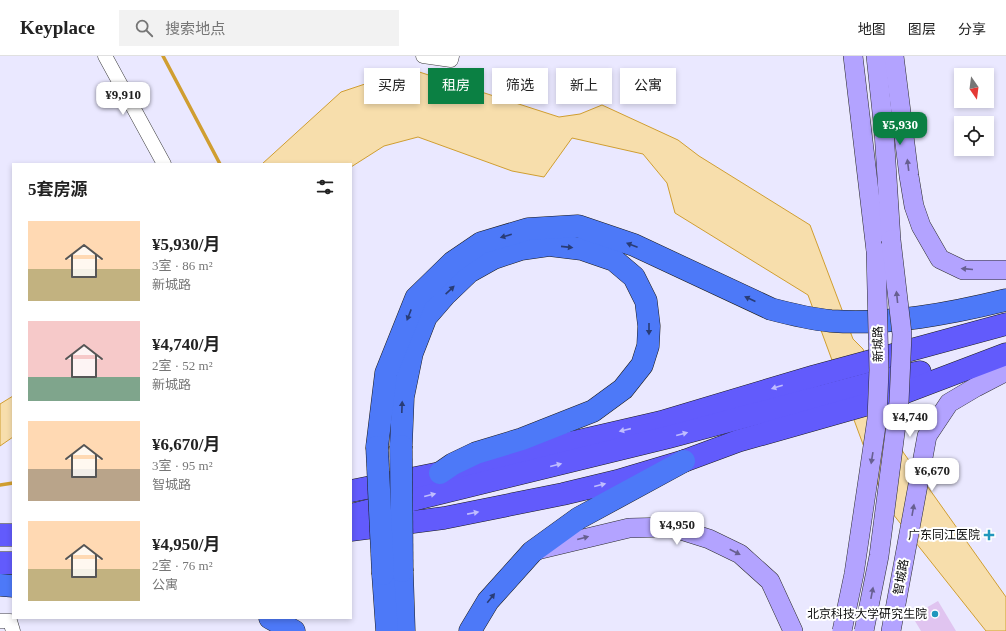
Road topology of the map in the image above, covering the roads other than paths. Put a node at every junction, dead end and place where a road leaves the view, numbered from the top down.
1 (105, 56) edge
2 (423, 56) edge
3 (452, 56) edge
4 (852, 56) edge
5 (876, 56) edge
6 (894, 56) edge
7 (163, 163) edge
8 (1006, 270) edge
9 (1006, 300) edge
10 (1001, 324) edge
11 (1006, 363) edge
12 (888, 389) junction
13 (684, 462) junction
14 (440, 473) junction
15 (352, 491) edge
16 (352, 514) edge
17 (352, 530) edge
18 (12, 535) edge
19 (0, 536) edge
20 (532, 552) junction
21 (0, 563) edge
22 (12, 563) edge
23 (392, 572) junction
24 (0, 585) edge
25 (12, 586) edge
26 (272, 619) edge
27 (0, 621) edge
28 (13, 631) edge
29 (294, 631) edge
30 (387, 631) edge
31 (404, 631) edge
32 (470, 631) edge
33 (793, 631) edge
34 (842, 631) edge
35 (864, 631) edge
36 (891, 631) edge

1 - 7 street
2 - 3 street
4 -> 34 street, 新城路, bridge
35 -> 5 street, 新城路, bridge
8 -> 6 street
9 -> 23 highway, bridge
10 -> 14 main road
11 - 12 main road
36 -> 11 street, 智城路
12 - 13 main road
16 -> 12 main road
17 -> 13 main road
13 - 20 highway
14 - 15 main road
23 -> 14 highway, bridge
18 - 19 main road
32 -> 20 highway
20 -> 33 street
21 - 22 main road
23 - 30 highway
23 - 31 highway
24 - 25 highway
26 - 29 highway
27 - 28 street

